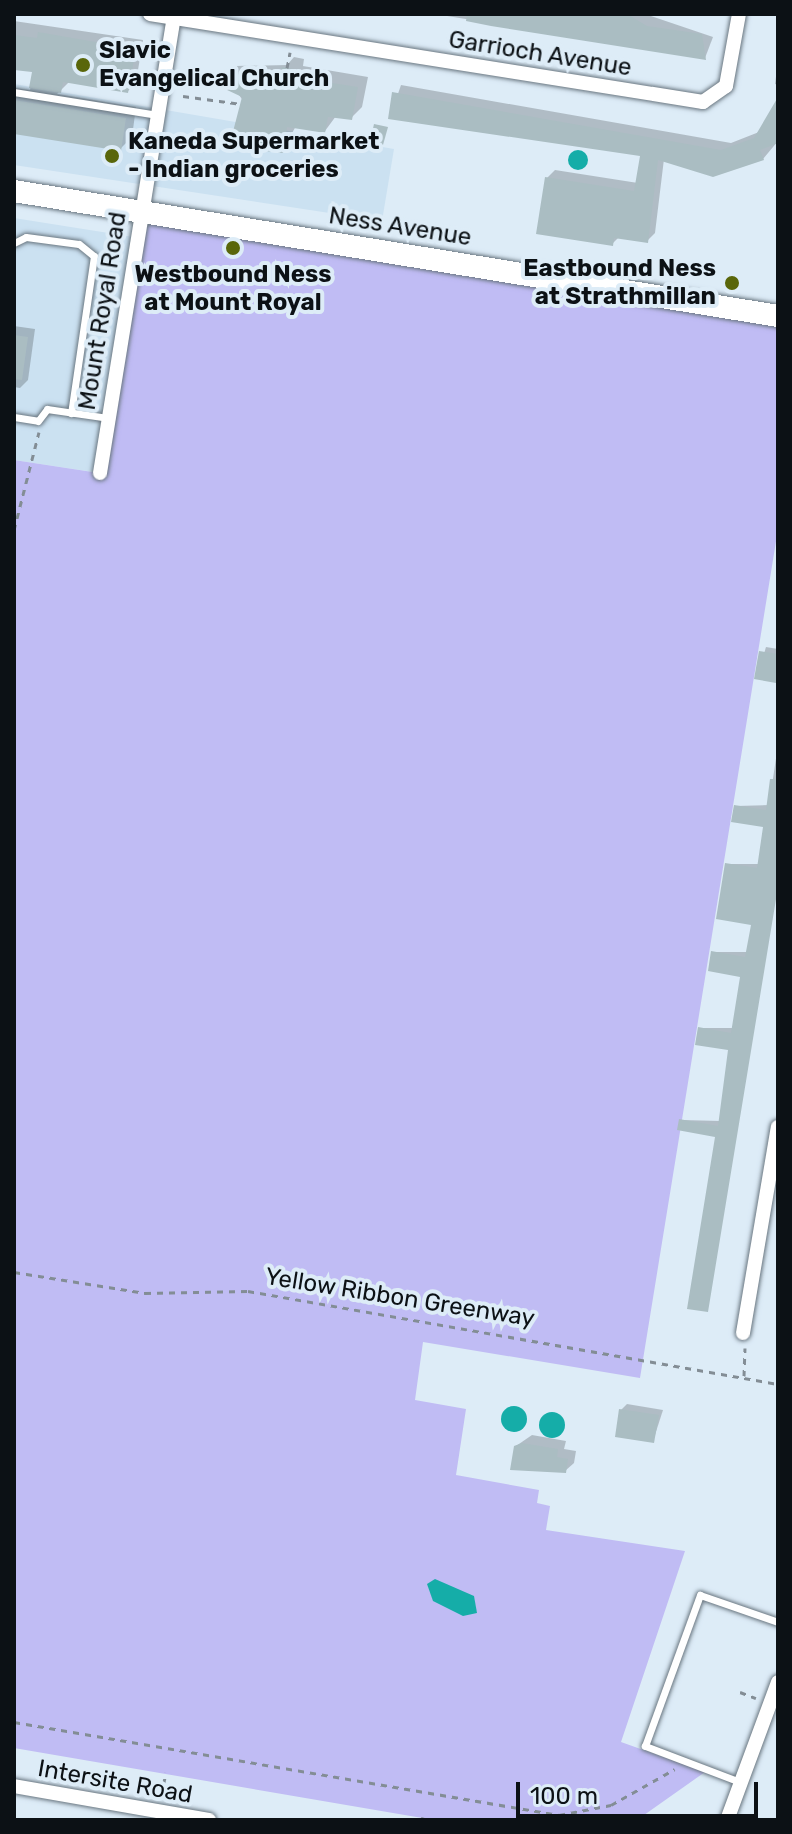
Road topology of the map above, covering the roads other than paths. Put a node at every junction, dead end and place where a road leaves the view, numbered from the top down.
1 (150, 14) edge
2 (739, 14) edge
3 (174, 16) edge
4 (14, 92) edge
5 (157, 115) junction
6 (14, 191) edge
7 (141, 212) junction
8 (14, 243) edge
9 (778, 316) edge
10 (71, 413) junction
11 (14, 417) edge
12 (109, 418) junction
13 (100, 473) dead end
14 (778, 1127) edge
15 (763, 1226) junction
16 (778, 1229) edge
17 (743, 1333) road end
18 (778, 1622) edge
19 (778, 1682) edge
20 (741, 1782) junction
21 (14, 1786) edge
22 (209, 1820) edge
23 (727, 1820) edge

1 - 3 street, Garrioch Avenue
2 - 3 street, Garrioch Avenue
3 - 5 street, Mount Royal Road
4 - 5 lane
5 - 7 street, Mount Royal Road
6 - 7 main road, Ness Avenue
7 - 9 main road, Ness Avenue
7 - 12 street, Mount Royal Road
8 - 10 lane
10 - 11 lane
10 - 12 lane
12 - 13 street, Mount Royal Road
14 - 15 street
15 - 16 street
15 - 17 street
18 - 20 lane
19 - 20 street
20 - 23 street
21 - 22 street, Intersite Road

